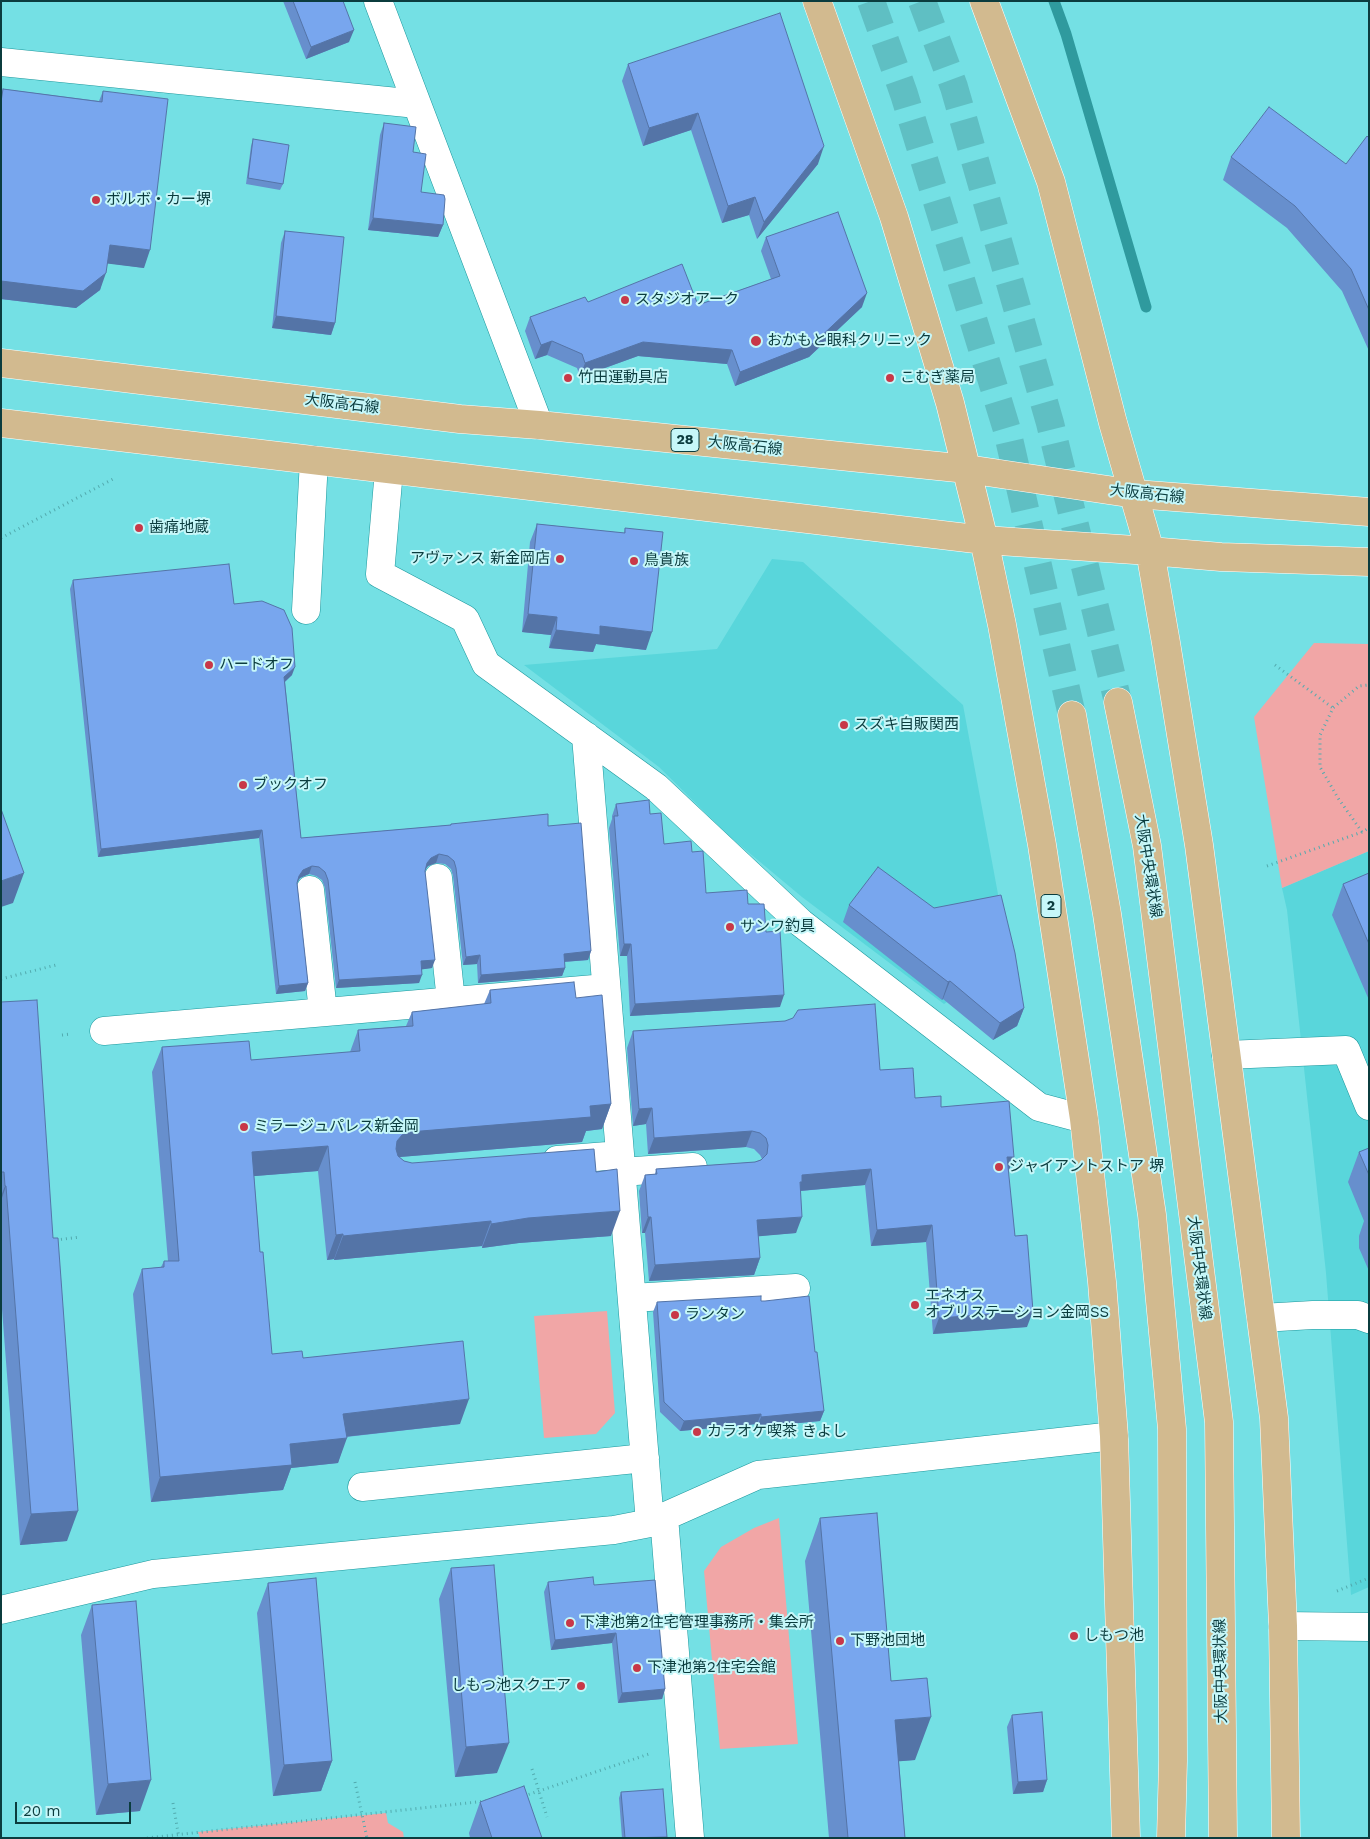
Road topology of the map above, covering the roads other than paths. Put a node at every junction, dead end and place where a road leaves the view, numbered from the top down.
1 (378, 1) edge
2 (816, 1) edge
3 (984, 1) edge
4 (1, 62) edge
5 (417, 104) junction
6 (1, 363) edge
7 (1, 423) edge
8 (539, 425) junction
9 (314, 460) junction
10 (967, 469) junction
11 (389, 470) junction
12 (1134, 494) junction
13 (1369, 512) edge
14 (984, 540) junction
15 (1150, 551) junction
16 (1369, 562) edge
17 (306, 610) dead end
18 (1118, 702) tunnel mouth
19 (1072, 715) tunnel mouth
20 (586, 736) junction
21 (438, 878) dead end
22 (310, 890) dead end
23 (606, 988) junction
24 (451, 1001) junction
25 (323, 1012) junction
26 (104, 1031) dead end
27 (1226, 1055) junction
28 (1369, 1106) edge
29 (1084, 1119) junction
30 (531, 1162) edge
31 (621, 1163) junction
32 (718, 1165) edge
33 (796, 1288) dead end
34 (632, 1298) junction
35 (1261, 1318) junction
36 (1369, 1319) edge
37 (1114, 1436) junction
38 (645, 1458) junction
39 (362, 1487) dead end
40 (657, 1520) junction
41 (1, 1610) edge
42 (1283, 1626) junction
43 (1369, 1627) edge
44 (690, 1838) edge
45 (1126, 1838) edge
46 (1171, 1838) edge
47 (1223, 1838) edge
48 (1286, 1838) edge

1 - 5 street
2 - 10 main road, 2
3 - 12 main road
4 - 5 street
5 - 8 street
6 - 8 main road, 大阪高石線 / 28
7 - 9 main road
8 - 10 main road, 大阪高石線 / 28
9 - 11 main road
9 - 17 street
10 - 12 main road, 大阪高石線 / 28
10 - 14 main road, 2
11 - 14 main road
11 - 20 street
12 - 13 main road, 大阪高石線 / 28
12 - 15 main road
14 - 15 main road
14 - 29 main road, 2
15 - 16 main road
15 - 27 main road
18 - 47 main road, 大阪中央環状線
19 - 46 main road
20 - 23 street
20 - 29 street
21 - 24 street
22 - 25 street
23 - 24 street
23 - 31 street
24 - 25 street
25 - 26 street
27 - 28 street
27 - 35 main road
29 - 37 main road, 2
30 - 31 street
31 - 32 street
31 - 34 street
33 - 34 street
34 - 38 street
35 - 36 street
35 - 42 main road
37 - 40 street
37 - 45 main road, 2
38 - 39 street
38 - 40 street
40 - 41 street
40 - 44 street
42 - 43 street
42 - 48 main road

